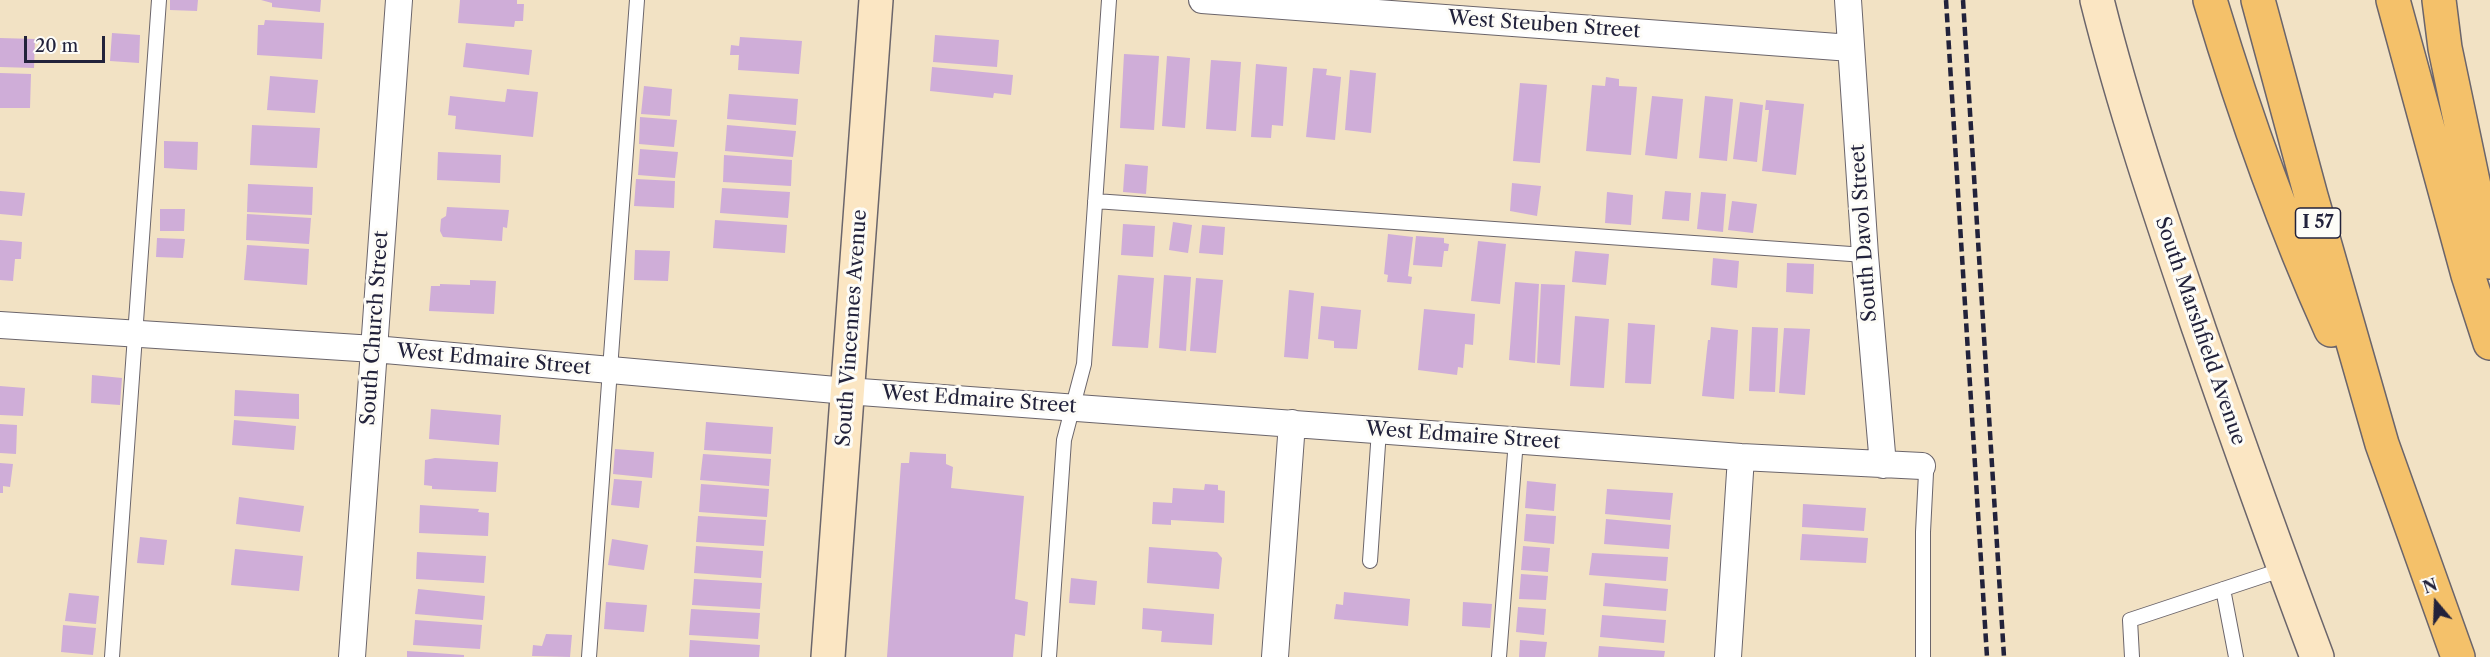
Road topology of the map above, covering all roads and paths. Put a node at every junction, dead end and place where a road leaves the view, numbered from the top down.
1 (159, 0) edge
2 (399, 0) edge
3 (637, 0) edge
4 (876, 0) edge
5 (1108, 0) edge
6 (1202, 0) edge
7 (1848, 0) edge
8 (2097, 0) edge
9 (2210, 0) edge
10 (2258, 0) edge
11 (2393, 0) edge
12 (2439, 0) edge
13 (1851, 48) junction
14 (1095, 201) junction
15 (1865, 255) junction
16 (2490, 262) edge
17 (0, 325) edge
18 (134, 334) junction
19 (2490, 343) edge
20 (374, 349) junction
21 (610, 370) junction
22 (847, 391) junction
23 (1072, 407) junction
24 (1292, 423) junction
25 (1379, 430) junction
26 (1516, 440) junction
27 (2382, 444) junction
28 (1741, 457) junction
29 (1883, 465) junction
30 (1922, 466) joint
31 (1370, 561) dead end
32 (2284, 570) junction
33 (2223, 589) junction
34 (112, 657) edge
35 (352, 657) edge
36 (589, 657) edge
37 (828, 657) edge
38 (1049, 657) edge
39 (1275, 657) edge
40 (1499, 657) edge
41 (1728, 657) edge
42 (1923, 657) edge
43 (2132, 657) edge
44 (2236, 657) edge
45 (2317, 657) edge
46 (2458, 657) edge

1 - 18 lane
2 - 20 street, South Church Street
3 - 21 lane
4 - 22 main road, South Vincennes Avenue
5 - 14 lane
6 - 13 street, West Steuben Street
7 - 13 street, South Davol Street
8 - 32 main road, South Marshfield Avenue
9 - 27 highway
10 - 27 highway, I 57
11 - 19 highway
12 - 16 highway
13 - 15 street, South Davol Street
14 - 15 lane
14 - 23 lane
15 - 29 street, South Davol Street
17 - 18 street, West Edmaire Street
18 - 20 street, West Edmaire Street
18 - 34 lane
20 - 21 street, West Edmaire Street
20 - 35 street, South Church Street
21 - 22 street, West Edmaire Street
21 - 36 lane
22 - 23 street, West Edmaire Street
22 - 37 main road, South Vincennes Avenue
23 - 24 street, West Edmaire Street
23 - 38 lane
24 - 25 street, West Edmaire Street
24 - 39 street
25 - 26 street, West Edmaire Street
25 - 31 lane
26 - 28 street, West Edmaire Street
26 - 40 lane
27 - 46 highway, I 57
28 - 29 street, West Edmaire Street
28 - 41 street
29 - 30 street, West Edmaire Street
30 - 42 lane
32 - 33 lane
32 - 45 main road, South Marshfield Avenue
33 - 43 lane
33 - 44 lane

